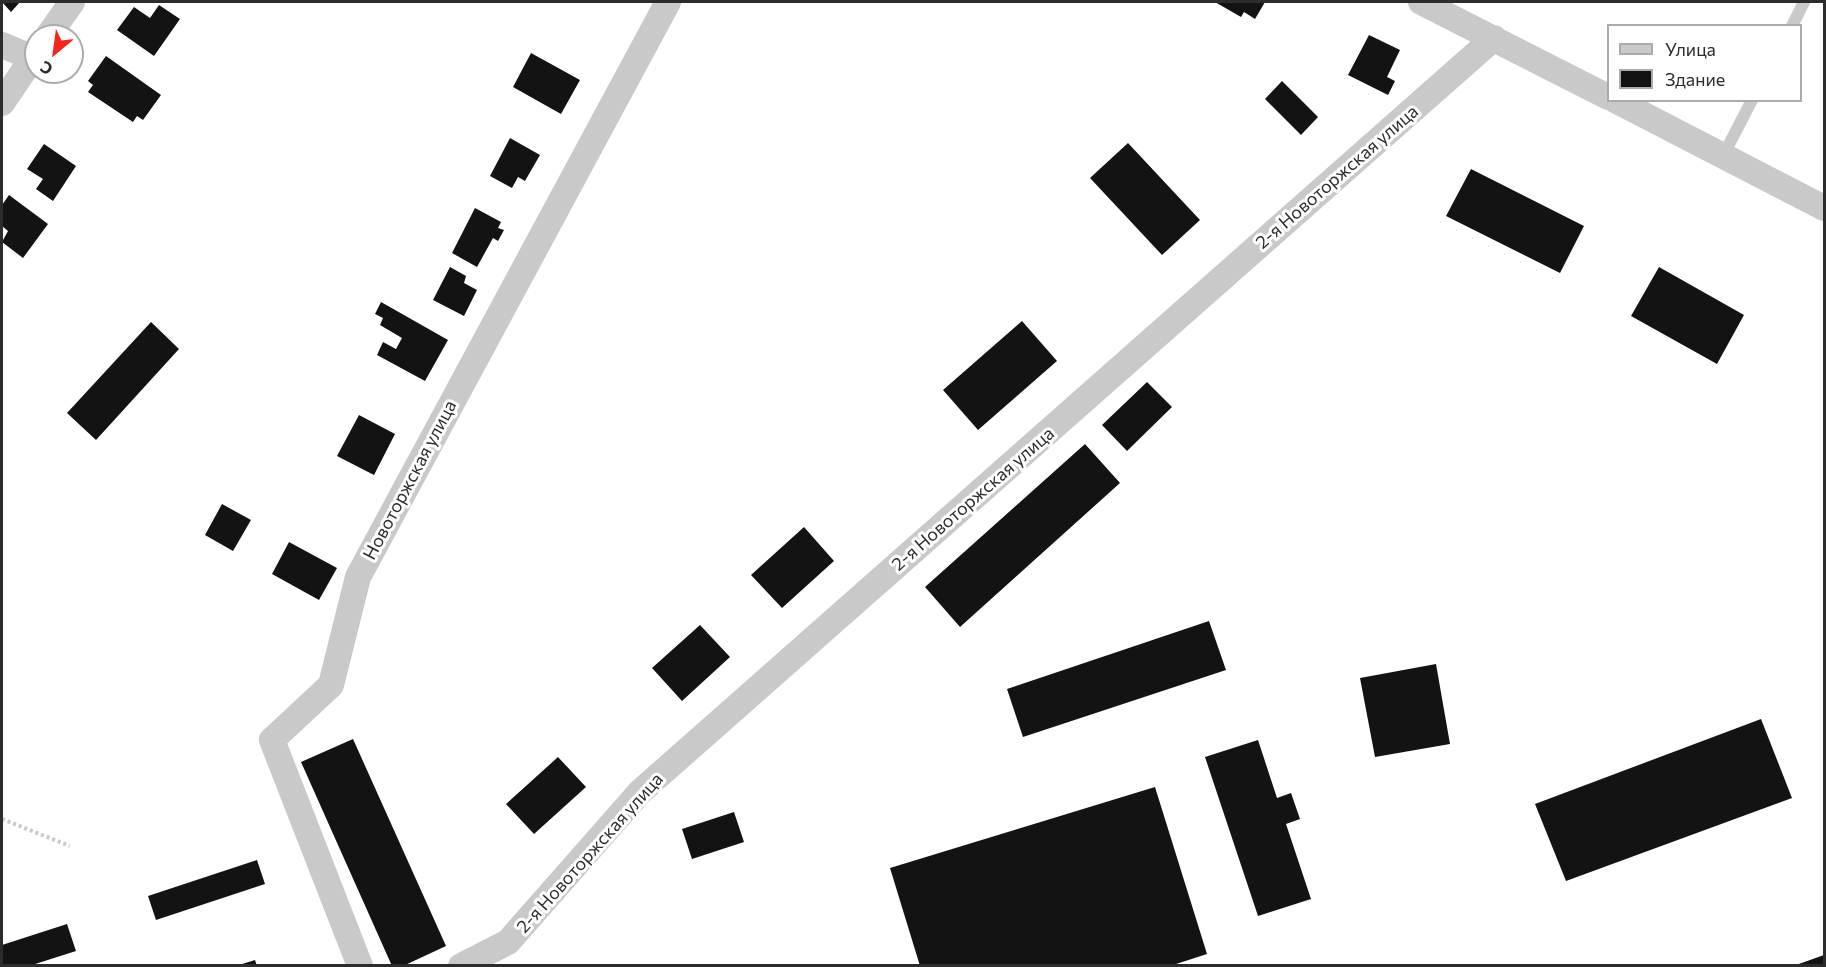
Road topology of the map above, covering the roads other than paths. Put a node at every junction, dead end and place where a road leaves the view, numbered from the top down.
1 (72, 2) edge
2 (668, 2) edge
3 (1421, 2) edge
4 (1804, 2) edge
5 (56, 24) edge
6 (1793, 24) edge
7 (1494, 38) junction
8 (2, 45) edge
9 (24, 52) edge
10 (24, 70) edge
11 (1607, 96) edge
12 (1619, 102) edge
13 (1751, 102) edge
14 (2, 103) edge
15 (1723, 156) junction
16 (1824, 208) edge
17 (360, 966) edge
18 (462, 966) edge

1 - 5 street
2 - 17 street, Новоторжская улица
3 - 7 street
4 - 6 lane
7 - 11 street
7 - 18 street, 2-я Новоторжская улица
8 - 9 street
10 - 14 street
12 - 15 street
13 - 15 lane
15 - 16 street

